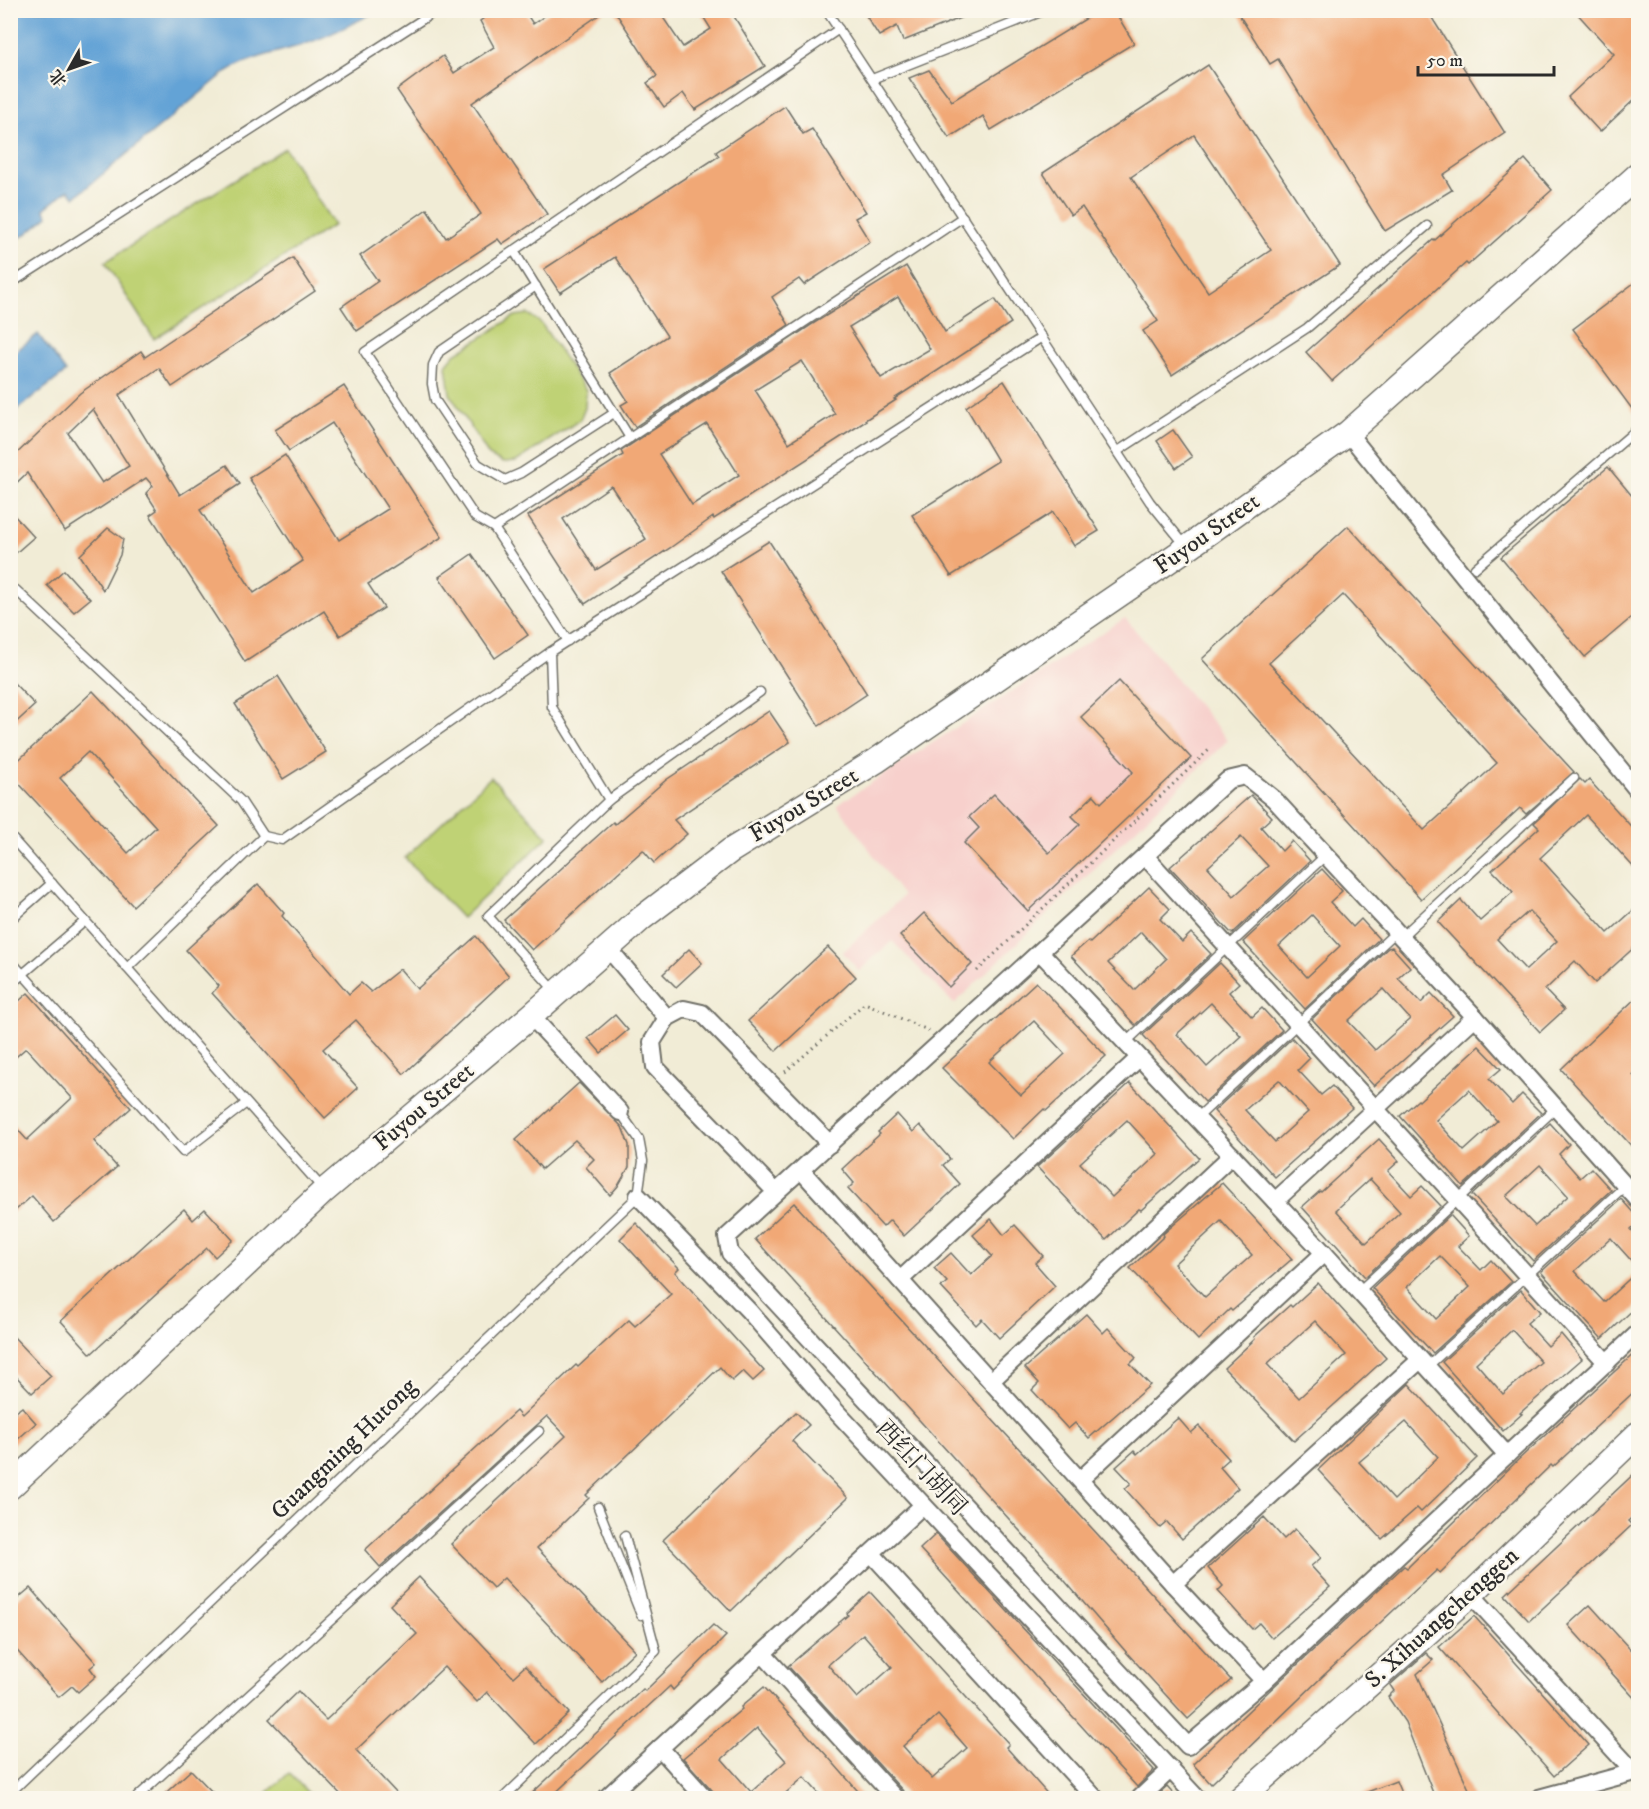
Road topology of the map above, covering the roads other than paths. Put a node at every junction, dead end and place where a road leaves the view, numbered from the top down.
1 (437, 10) edge
2 (826, 10) edge
3 (1046, 10) edge
4 (839, 29) junction
5 (872, 79) junction
6 (1635, 187) edge
7 (963, 217) junction
8 (1427, 226) dead end
9 (514, 251) junction
10 (10, 284) edge
11 (536, 286) junction
12 (1042, 337) junction
13 (614, 413) junction
14 (1634, 432) dead end
15 (1348, 433) junction
16 (630, 438) junction
17 (1118, 451) junction
18 (494, 528) junction
19 (1187, 548) junction
20 (1475, 568) dead end
21 (10, 596) edge
22 (568, 640) junction
23 (550, 652) junction
24 (760, 692) dead end
25 (1574, 778) dead end
26 (1638, 791) edge
27 (609, 800) junction
28 (10, 836) edge
29 (264, 836) junction
30 (1326, 855) junction
31 (1146, 856) junction
32 (52, 883) junction
33 (10, 920) edge
34 (85, 921) junction
35 (1399, 935) junction
36 (1229, 946) junction
37 (608, 948) junction
38 (1040, 952) junction
39 (10, 960) edge
40 (127, 968) junction
41 (23, 974) junction
42 (10, 985) edge
43 (557, 993) junction
44 (531, 1016) junction
45 (1475, 1017) junction
46 (667, 1018) junction
47 (1299, 1023) junction
48 (1125, 1043) junction
49 (1139, 1058) junction
50 (245, 1104) junction
51 (1376, 1108) junction
52 (1556, 1108) junction
53 (620, 1112) joint
54 (1197, 1118) junction
55 (830, 1144) junction
56 (1232, 1155) junction
57 (801, 1170) junction
58 (1626, 1185) junction
59 (324, 1191) junction
60 (776, 1192) junction
61 (638, 1196) junction
62 (1458, 1198) junction
63 (1638, 1200) edge
64 (1275, 1201) junction
65 (1324, 1253) junction
66 (1527, 1275) junction
67 (900, 1280) junction
68 (1358, 1292) junction
69 (1638, 1333) edge
70 (1424, 1363) junction
71 (1607, 1363) junction
72 (992, 1381) junction
73 (539, 1431) dead end
74 (1638, 1434) edge
75 (1507, 1455) junction
76 (1081, 1479) junction
77 (10, 1488) edge
78 (922, 1505) junction
79 (598, 1507) dead end
80 (625, 1536) dead end
81 (872, 1554) junction
82 (1173, 1584) junction
83 (1472, 1594) junction
84 (656, 1651) junction
85 (763, 1654) junction
86 (1264, 1681) junction
87 (660, 1748) junction
88 (1171, 1769) junction
89 (1636, 1772) edge
90 (10, 1793) edge
91 (136, 1798) edge
92 (503, 1798) edge
93 (606, 1798) edge
94 (705, 1798) edge
95 (896, 1798) edge
96 (1095, 1798) edge
97 (1140, 1798) edge
98 (1197, 1798) edge
99 (1241, 1798) edge
100 (1539, 1798) edge

1 - 10 lane
2 - 4 lane
3 - 5 lane
4 - 5 lane
4 - 9 lane
5 - 7 lane
6 - 15 main road, Fuyou Street
7 - 12 lane
7 - 16 lane
8 - 17 lane
9 - 11 lane
9 - 18 lane
11 - 13 lane
11 - 13 lane
12 - 17 lane
12 - 22 lane
13 - 16 lane
14 - 20 lane
15 - 19 main road, Fuyou Street
15 - 26 street
16 - 18 lane
17 - 19 lane
18 - 22 lane
19 - 37 main road, Fuyou Street
21 - 29 lane
22 - 23 lane
23 - 27 lane
23 - 29 lane
24 - 27 lane
25 - 35 lane
27 - 43 lane
28 - 32 lane
29 - 40 lane
30 - 31 street
30 - 35 street
30 - 36 lane
31 - 36 street
31 - 38 street
32 - 33 lane
32 - 34 lane
34 - 40 lane
34 - 41 lane
35 - 45 street
35 - 47 lane
36 - 47 street
36 - 48 lane
37 - 43 main road, Fuyou Street
37 - 46 street
38 - 48 street
38 - 55 street
39 - 41 lane
40 - 50 lane
41 - 42 lane
41 - 50 lane
43 - 44 main road, Fuyou Street
44 - 53 street
44 - 59 main road, Fuyou Street
45 - 51 street
45 - 52 street
46 - 55 street
46 - 60 street
47 - 51 street
47 - 54 lane
48 - 49 street
49 - 54 street
49 - 67 street
50 - 59 lane
51 - 62 street
51 - 64 street
52 - 58 street
52 - 62 lane
53 - 61 lane
54 - 56 street
55 - 57 street
56 - 64 street
56 - 72 street
57 - 60 street
57 - 67 street
58 - 63 street
58 - 66 lane
59 - 77 main road, Fuyou Street
60 - 86 street
61 - 78 street, 西红门胡同
61 - 90 lane, Guangming Hutong
62 - 66 street
62 - 68 lane
64 - 65 street
65 - 68 street
65 - 76 street
66 - 70 lane
66 - 71 street
67 - 72 street
68 - 70 street
69 - 71 street
70 - 75 street
70 - 82 street
71 - 75 street
72 - 76 street
73 - 91 lane
74 - 83 main road, S. Xihuangchenggen
75 - 86 street
76 - 82 street
78 - 81 street
78 - 88 street, 西红门胡同
79 - 84 lane
80 - 84 lane
81 - 85 street
81 - 96 street
82 - 86 street
83 - 89 street
83 - 99 main road, S. Xihuangchenggen
84 - 92 lane
85 - 87 street
85 - 95 street
87 - 93 street
87 - 94 street
88 - 97 street
88 - 98 street, 西红门胡同
89 - 100 street

